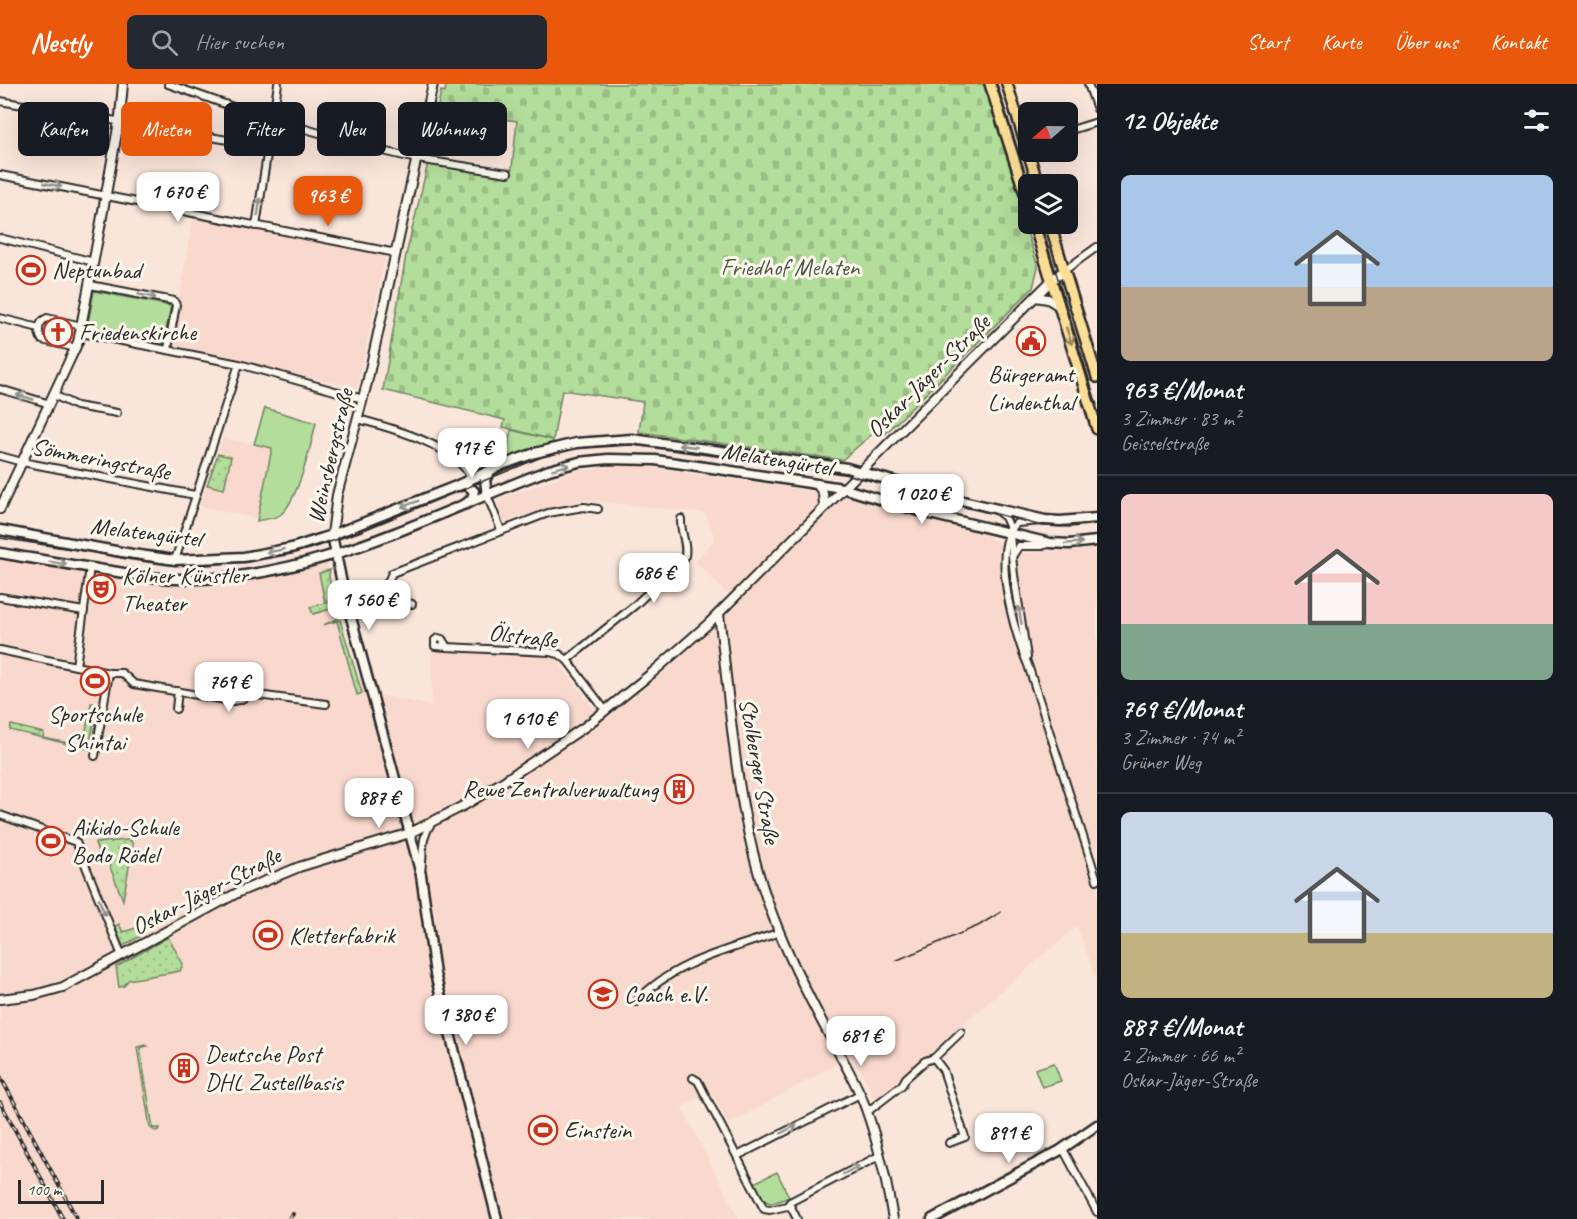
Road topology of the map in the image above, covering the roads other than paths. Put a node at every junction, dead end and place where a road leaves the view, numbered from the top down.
1 (123, 84) edge
2 (168, 84) edge
3 (278, 84) edge
4 (432, 84) edge
5 (990, 84) edge
6 (1007, 84) edge
7 (1088, 84) edge
8 (0, 101) edge
9 (275, 102) edge
10 (224, 104) edge
11 (1097, 109) edge
12 (1018, 117) edge
13 (119, 122) junction
14 (1097, 122) edge
15 (305, 128) edge
16 (1078, 129) edge
17 (224, 140) edge
18 (268, 156) edge
19 (417, 159) junction
20 (508, 173) dead end
21 (1019, 174) edge
22 (0, 175) edge
23 (106, 196) junction
24 (256, 226) junction
25 (1037, 234) edge
26 (1053, 234) edge
27 (0, 238) edge
28 (1097, 246) edge
29 (396, 253) junction
30 (94, 262) junction
31 (1046, 264) junction
32 (1065, 270) junction
33 (1051, 281) junction
34 (90, 285) junction
35 (1035, 297) junction
36 (1059, 306) junction
37 (0, 318) edge
38 (39, 328) junction
39 (81, 329) junction
40 (76, 348) junction
41 (168, 349) junction
42 (1094, 358) edge
43 (239, 364) junction
44 (1097, 377) edge
45 (0, 389) edge
46 (54, 395) junction
47 (363, 399) junction
48 (50, 404) junction
49 (117, 413) dead end
50 (358, 419) junction
51 (1097, 429) edge
52 (0, 456) edge
53 (22, 462) junction
54 (491, 470) junction
55 (860, 471) junction
56 (471, 477) junction
57 (817, 484) junction
58 (456, 486) junction
59 (842, 488) junction
60 (195, 495) junction
61 (487, 495) junction
62 (464, 506) junction
63 (824, 506) junction
64 (0, 508) edge
65 (994, 508) junction
66 (598, 509) dead end
67 (1097, 518) edge
68 (681, 519) dead end
69 (1045, 520) junction
70 (0, 530) edge
71 (501, 530) junction
72 (999, 530) junction
73 (1010, 533) junction
74 (332, 535) junction
75 (1097, 540) edge
76 (1006, 543) junction
77 (1050, 543) junction
78 (0, 553) edge
79 (335, 556) junction
80 (1013, 556) junction
81 (175, 560) junction
82 (90, 567) junction
83 (0, 597) edge
84 (411, 604) dead end
85 (84, 611) junction
86 (719, 614) junction
87 (447, 647) dead end
88 (0, 650) edge
89 (567, 660) junction
90 (1028, 665) junction
91 (76, 666) junction
92 (110, 673) junction
93 (178, 691) junction
94 (326, 704) dead end
95 (176, 709) dead end
96 (605, 710) junction
97 (95, 756) dead end
98 (0, 815) edge
99 (432, 822) junction
100 (410, 833) junction
101 (421, 875) junction
102 (1097, 880) edge
103 (780, 932) junction
104 (122, 956) junction
105 (0, 999) edge
106 (636, 1002) dead end
107 (961, 1032) dead end
108 (934, 1058) junction
109 (693, 1078) dead end
110 (860, 1094) junction
111 (867, 1112) junction
112 (1097, 1125) edge
113 (949, 1143) dead end
114 (1063, 1149) junction
115 (737, 1156) junction
116 (879, 1156) junction
117 (787, 1206) junction
118 (1097, 1212) edge
119 (497, 1219) edge
120 (797, 1219) edge
121 (893, 1219) edge
122 (932, 1219) edge

1 - 13 street
2 - 10 street
3 - 9 street
4 - 19 street, Weinsbergstraße
5 - 21 main road
6 - 12 main road
7 - 11 street
8 - 13 street
13 - 17 street
13 - 23 street
14 - 16 street
15 - 19 street
24 -> 18 street
19 - 20 street
19 - 29 street, Weinsbergstraße
22 -> 23 street
23 - 24 street
23 - 30 street
24 - 29 street
25 - 31 main road
26 - 32 main road
27 - 30 street
28 - 32 street
29 - 47 street, Weinsbergstraße
30 - 34 street
31 - 32 main road
31 - 33 main road
32 - 33 street, Oskar-Jäger-Straße
32 - 42 main road
33 - 35 street, Oskar-Jäger-Straße
33 - 36 main road
34 - 39 street
34 -> 41 street
35 - 36 street
35 - 55 street, Oskar-Jäger-Straße
36 -> 51 main road
37 - 38 street
38 - 39 street
38 - 40 street
39 - 40 street
39 - 41 street
40 - 46 street
41 - 43 street
42 - 44 main road
43 - 47 street
43 - 60 street
48 -> 45 street
46 - 48 street
46 - 49 street
47 - 50 street, Weinsbergstraße
48 - 53 street
50 - 56 street
50 - 74 street, Weinsbergstraße
52 - 53 street, Sömmeringstraße
53 - 60 street, Sömmeringstraße
53 - 64 street
55 -> 54 main road, Melatengürtel
54 - 56 main road, Melatengürtel
54 - 61 main road
55 - 59 street, Oskar-Jäger-Straße
55 - 65 main road, Melatengürtel
56 - 58 main road, Melatengürtel
57 - 59 main road, Melatengürtel
61 -> 57 main road, Melatengürtel
57 - 63 street
58 - 62 main road
58 -> 74 main road, Melatengürtel
59 - 63 street, Oskar-Jäger-Straße
59 - 72 main road, Melatengürtel
60 - 81 street
61 - 62 main road, Melatengürtel
61 - 71 street
62 - 79 main road, Melatengürtel
63 - 86 street, Oskar-Jäger-Straße
65 - 69 main road, Melatengürtel
65 - 73 street
66 - 71 street
67 - 69 main road, Melatengürtel
68 - 89 street
69 - 73 street
70 - 81 main road, Melatengürtel
71 - 84 street
72 - 73 main road, Melatengürtel
72 - 76 street
73 - 76 street
73 - 77 main road, Melatengürtel
73 - 80 street
74 - 79 main road, Weinsbergstraße
74 -> 81 main road, Melatengürtel
77 -> 75 main road, Melatengürtel
76 - 90 street
77 - 80 street
78 -> 82 main road, Melatengürtel
79 - 82 main road, Melatengürtel
79 - 100 main road, Weinsbergstraße
90 -> 80 street
82 - 85 street
83 - 85 street
85 - 91 street
86 - 96 street, Oskar-Jäger-Straße
86 - 103 street, Stolberger Straße
87 - 89 street, Ölstraße
88 - 91 street
89 - 96 street, Ölstraße
90 - 102 street
91 - 92 street
92 - 93 street
92 - 97 street
93 - 94 street
93 - 95 street
96 - 99 street, Oskar-Jäger-Straße
98 -> 104 street
99 - 100 street, Oskar-Jäger-Straße
99 - 101 street
100 - 101 main road, Weinsbergstraße
100 - 104 street, Oskar-Jäger-Straße
101 - 119 main road, Weinsbergstraße
103 - 106 street
103 - 110 street, Stolberger Straße
104 - 105 street, Oskar-Jäger-Straße
107 - 108 street
108 - 111 street
108 - 113 street
109 - 115 street
110 - 111 street, Stolberger Straße
115 -> 110 street
111 - 116 street, Stolberger Straße
112 - 114 main road
114 - 118 street
114 - 122 main road
115 - 117 street
117 -> 116 street
116 - 121 street, Stolberger Straße
117 - 120 street

